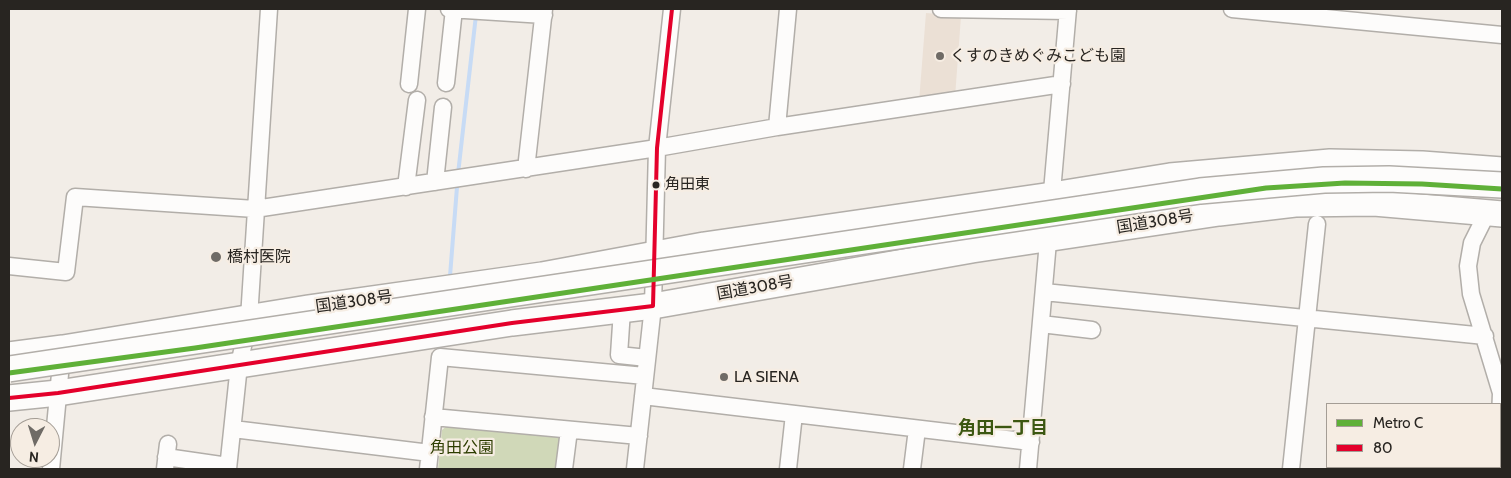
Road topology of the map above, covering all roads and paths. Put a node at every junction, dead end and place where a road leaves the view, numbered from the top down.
1 (269, 9) edge
2 (417, 9) edge
3 (449, 9) edge
4 (454, 9) edge
5 (672, 9) edge
6 (788, 9) edge
7 (941, 9) edge
8 (1232, 9) edge
9 (1068, 10) edge
10 (544, 12) edge
11 (1349, 14) edge
12 (1502, 35) edge
13 (446, 83) dead end
14 (409, 84) dead end
15 (1062, 84) junction
16 (417, 100) dead end
17 (443, 107) dead end
18 (777, 128) junction
19 (657, 148) junction
20 (526, 169) junction
21 (1502, 170) edge
22 (435, 182) junction
23 (1502, 185) edge
24 (406, 187) junction
25 (1052, 195) junction
26 (255, 209) junction
27 (1497, 210) edge
28 (1318, 224) dead end
29 (1048, 238) junction
30 (653, 255) junction
31 (9, 266) edge
32 (1044, 292) junction
33 (653, 306) junction
34 (622, 310) junction
35 (1308, 317) junction
36 (250, 318) junction
37 (1041, 324) junction
38 (1092, 330) dead end
39 (1485, 336) junction
40 (63, 348) junction
41 (9, 355) edge
42 (647, 358) junction
43 (239, 365) junction
44 (9, 369) edge
45 (645, 376) junction
46 (9, 385) edge
47 (58, 393) junction
48 (643, 396) junction
49 (9, 398) edge
50 (1501, 403) edge
51 (794, 414) junction
52 (433, 417) junction
53 (233, 429) junction
54 (917, 429) junction
55 (569, 430) junction
56 (638, 436) junction
57 (1031, 442) junction
58 (430, 453) junction
59 (166, 457) edge
60 (228, 468) edge
61 (51, 469) edge
62 (428, 469) edge
63 (564, 469) edge
64 (635, 469) edge
65 (788, 469) edge
66 (912, 469) edge
67 (1028, 469) edge
68 (1291, 469) edge

1 - 26 street
2 - 14 street
3 - 4 street
4 - 10 street
4 - 13 street
5 - 19 street
6 - 18 street
7 - 9 street
8 - 11 street
9 - 15 street
10 - 20 street
11 - 12 street
15 - 18 street
15 - 25 street
16 - 24 street
17 - 22 street
18 - 19 street
19 - 20 street
19 - 30 street
20 - 22 street
21 - 25 highway, 国道308号
22 - 24 street
23 - 44 highway, bridge
24 - 26 street
25 - 29 street
25 - 30 highway, 国道308号
26 - 31 street
26 - 36 street
27 - 29 highway, 国道308号
27 - 39 street
27 - 46 highway
28 - 35 street
29 - 32 street
29 - 33 highway, 国道308号
30 - 33 street
30 - 36 highway, 国道308号
32 - 35 street
32 - 37 street
33 - 34 highway, 国道308号
33 - 42 street
34 - 42 street
34 - 43 highway, 国道308号
35 - 39 street
35 - 68 street
36 - 40 highway, 国道308号
36 - 43 street
37 - 38 street
37 - 57 street
39 - 50 street
40 - 41 highway, 国道308号
40 - 47 street
42 - 45 street
43 - 47 highway, 国道308号
43 - 53 street
45 - 48 street
45 - 52 street
47 - 49 highway, 国道308号
47 - 61 street
48 - 51 street
48 - 56 street
51 - 54 street
51 - 65 street
52 - 55 street
52 - 58 street
53 - 58 street
53 - 60 street
54 - 57 street
54 - 66 street
55 - 56 street
55 - 63 street
56 - 64 street
57 - 67 street
58 - 62 street
59 - 60 street

